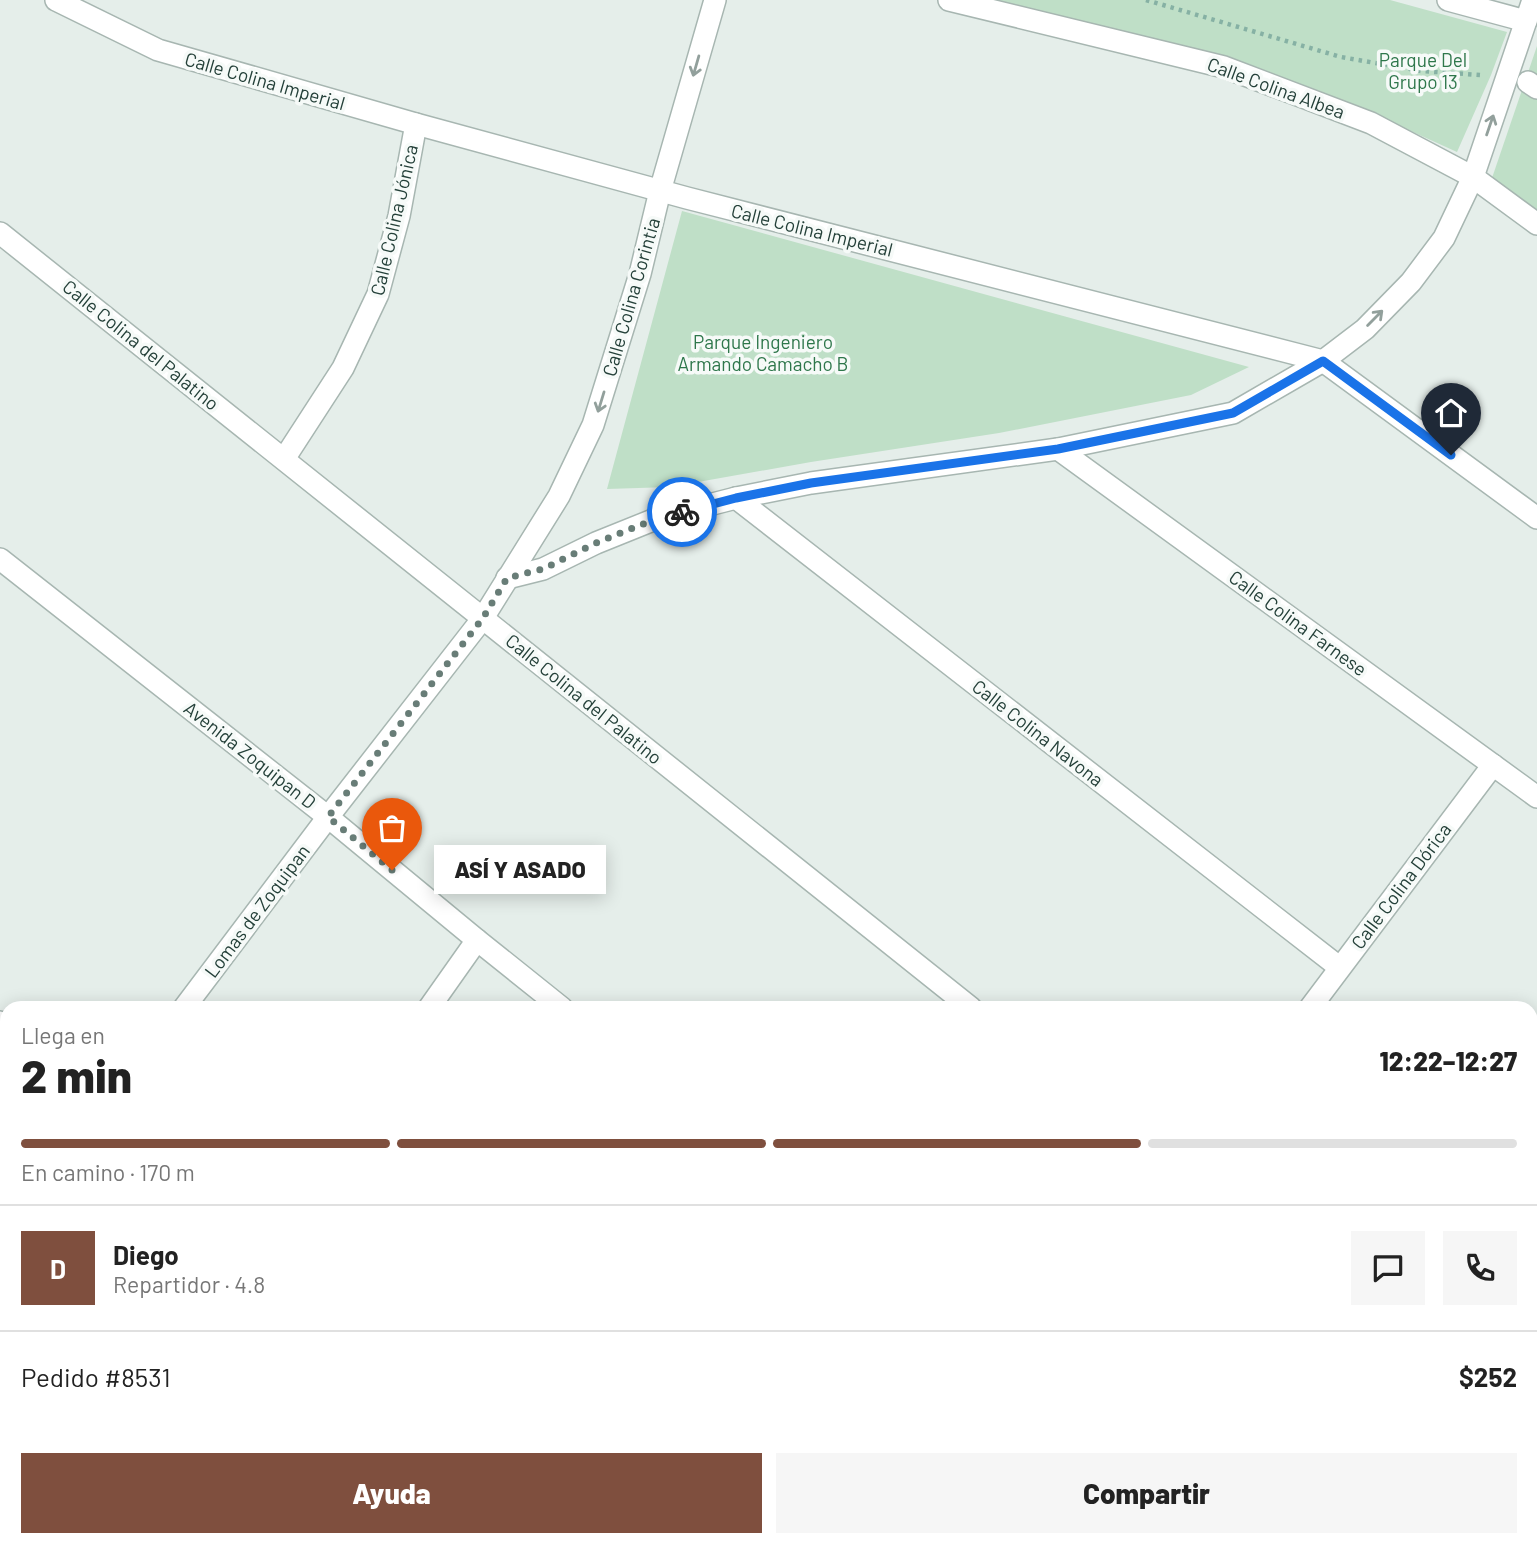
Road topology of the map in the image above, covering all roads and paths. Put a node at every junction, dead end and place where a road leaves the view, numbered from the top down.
1 (56, 0) edge
2 (715, 0) edge
3 (949, 0) edge
4 (1146, 0) edge
5 (1448, 0) edge
6 (1533, 0) edge
7 (1526, 21) junction
8 (1492, 75) dead end
9 (416, 124) junction
10 (1473, 177) junction
11 (660, 191) junction
12 (1537, 223) edge
13 (0, 233) edge
14 (1323, 361) junction
15 (1058, 449) junction
16 (284, 459) junction
17 (736, 498) junction
18 (1537, 518) edge
19 (0, 559) edge
20 (507, 578) junction
21 (483, 618) junction
22 (1493, 765) junction
23 (1537, 797) edge
24 (328, 817) junction
25 (477, 940) junction
26 (1339, 967) junction
27 (189, 1001) edge
28 (434, 1001) edge
29 (553, 1001) edge
30 (962, 1001) edge
31 (1315, 1001) edge

1 - 9 street, Calle Colina Imperial
2 -> 11 street, Calle Colina Corintia
3 - 10 street, Calle Colina Albea
4 - 8 path
5 - 7 street
6 - 7 street
10 -> 7 street
9 - 11 street, Calle Colina Imperial
9 - 16 street, Calle Colina Jónica
10 - 12 street, Calle Colina Albea
14 -> 10 street
11 - 14 street, Calle Colina Imperial
11 -> 20 street, Calle Colina Corintia
13 - 16 street, Calle Colina del Palatino
14 - 15 street
14 - 18 street, Calle Colina Imperial
15 - 17 street
15 - 22 street, Calle Colina Farnese
16 - 21 street, Calle Colina del Palatino
17 - 20 street
17 - 26 street, Calle Colina Navona
19 - 24 street, Avenida Zoquipan D
20 - 21 street, Lomas de Zoquipan
21 - 24 street, Lomas de Zoquipan
21 - 30 street, Calle Colina del Palatino
22 - 23 street, Calle Colina Farnese
22 - 26 street, Calle Colina Dórica
24 - 25 street, Avenida Zoquipan D
24 - 27 street, Lomas de Zoquipan
25 - 28 street
25 - 29 street, Avenida Zoquipan D
26 - 31 street, Calle Colina Dórica

